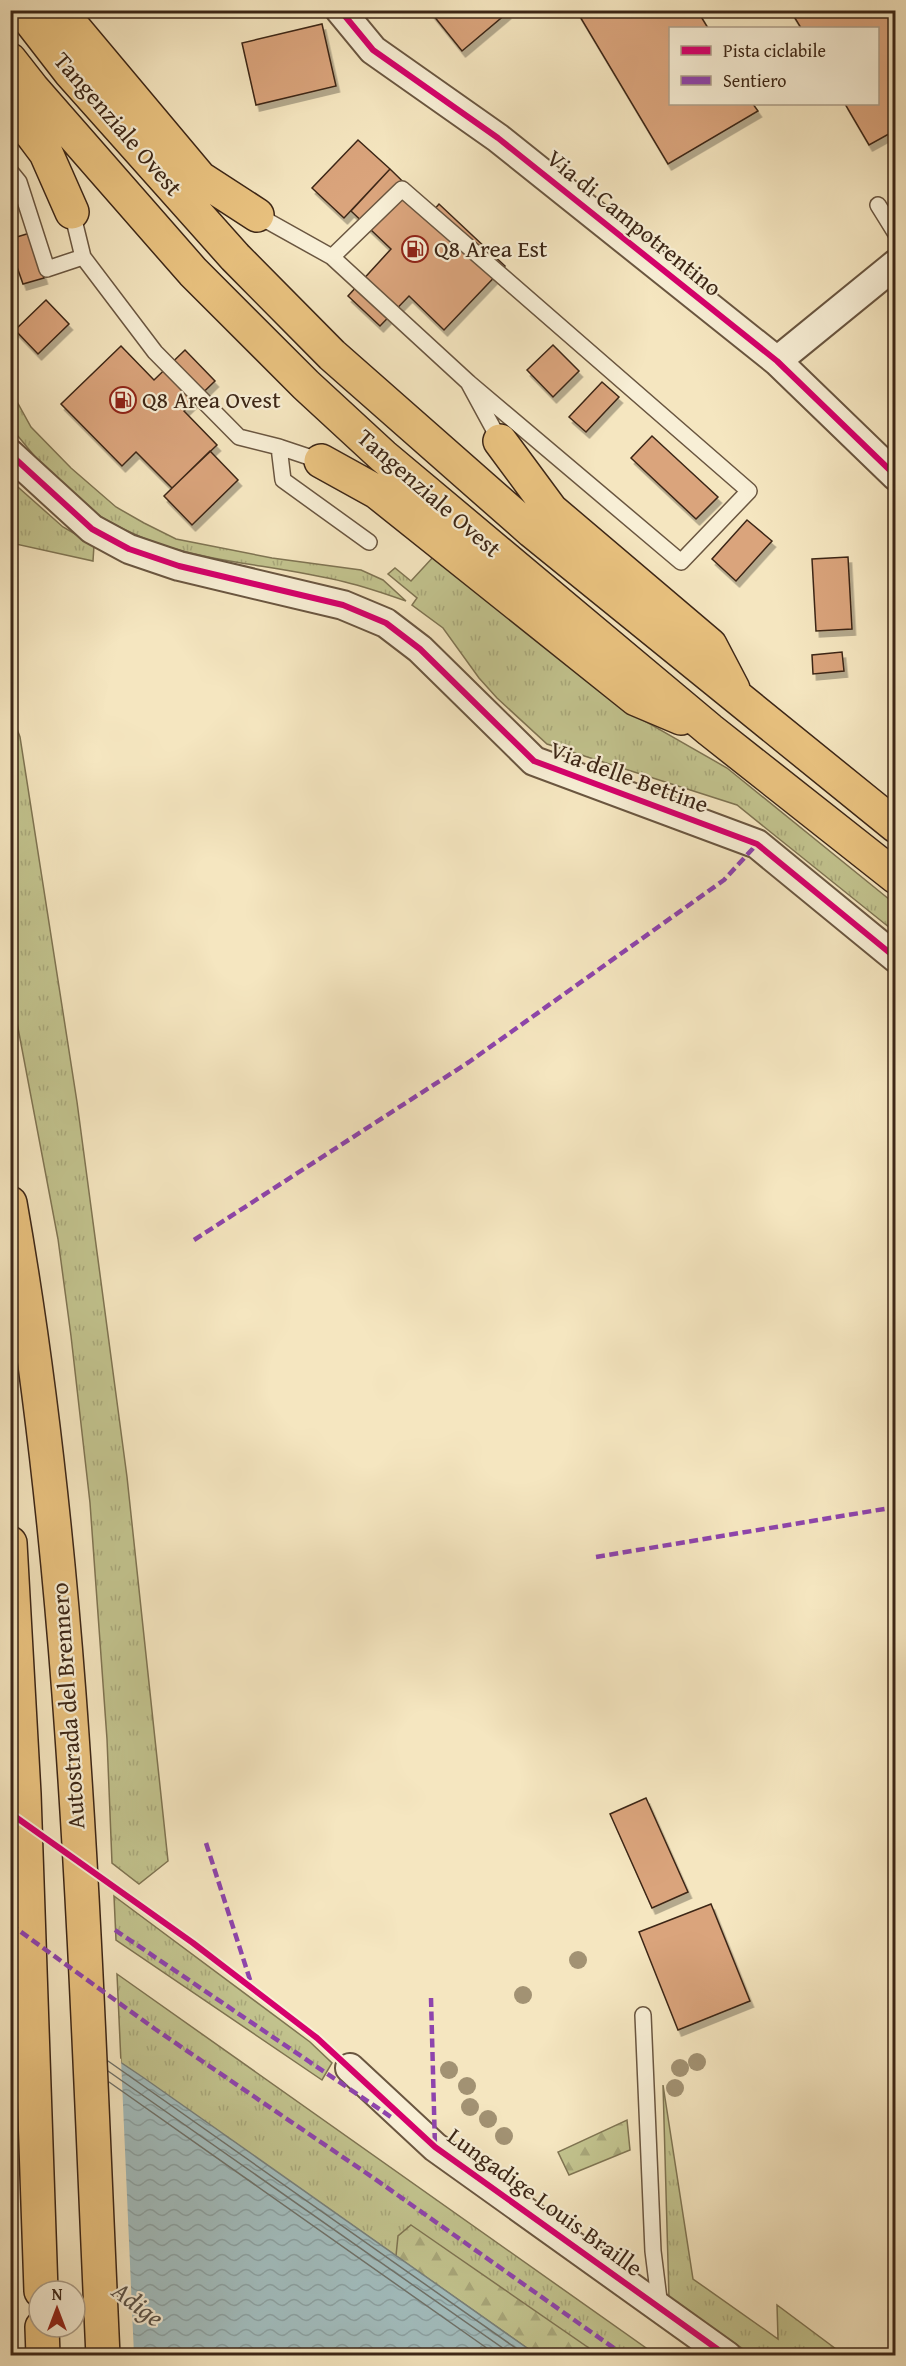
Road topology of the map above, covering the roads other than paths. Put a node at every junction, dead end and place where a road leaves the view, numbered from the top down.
1 (22, 10) edge
2 (59, 10) edge
3 (340, 10) edge
4 (10, 60) edge
5 (10, 105) edge
6 (10, 171) edge
7 (878, 205) dead end
8 (72, 212) joint
9 (257, 215) joint
10 (896, 234) edge
11 (83, 257) junction
12 (332, 257) junction
13 (896, 264) edge
14 (777, 361) junction
15 (468, 382) junction
16 (500, 441) joint
17 (279, 447) junction
18 (10, 454) edge
19 (321, 461) joint
20 (896, 476) edge
21 (369, 542) dead end
22 (739, 701) junction
23 (710, 730) junction
24 (896, 826) edge
25 (896, 877) edge
26 (896, 958) edge
27 (10, 1203) edge
28 (10, 1543) edge
29 (643, 2015) dead end
30 (350, 2067) dead end
31 (41, 2279) edge
32 (660, 2307) junction
33 (42, 2339) edge
34 (43, 2355) edge
35 (103, 2355) edge
36 (727, 2355) edge

1 - 22 highway, Tangenziale Ovest
2 - 9 highway
3 - 14 street, Via di Campotrentino
4 - 23 highway, Tangenziale Ovest
5 - 8 highway
6 - 11 lane
7 - 10 lane
8 - 11 lane
9 - 12 lane
11 - 17 lane
12 - 15 lane
12 - 15 lane
13 - 14 street
14 - 20 street, Via di Campotrentino
15 - 16 lane
16 - 22 highway
17 - 19 lane
17 - 21 lane
18 - 26 street, Via delle Bettine
19 - 23 highway
22 - 24 highway, Tangenziale Ovest
23 - 25 highway, Tangenziale Ovest
27 - 35 highway, Autostrada del Brennero
28 - 31 highway, Autostrada del Brennero
29 - 32 lane
30 - 32 street, Lungadige Louis Braille
32 - 36 street, Lungadige Louis Braille
33 - 34 highway

